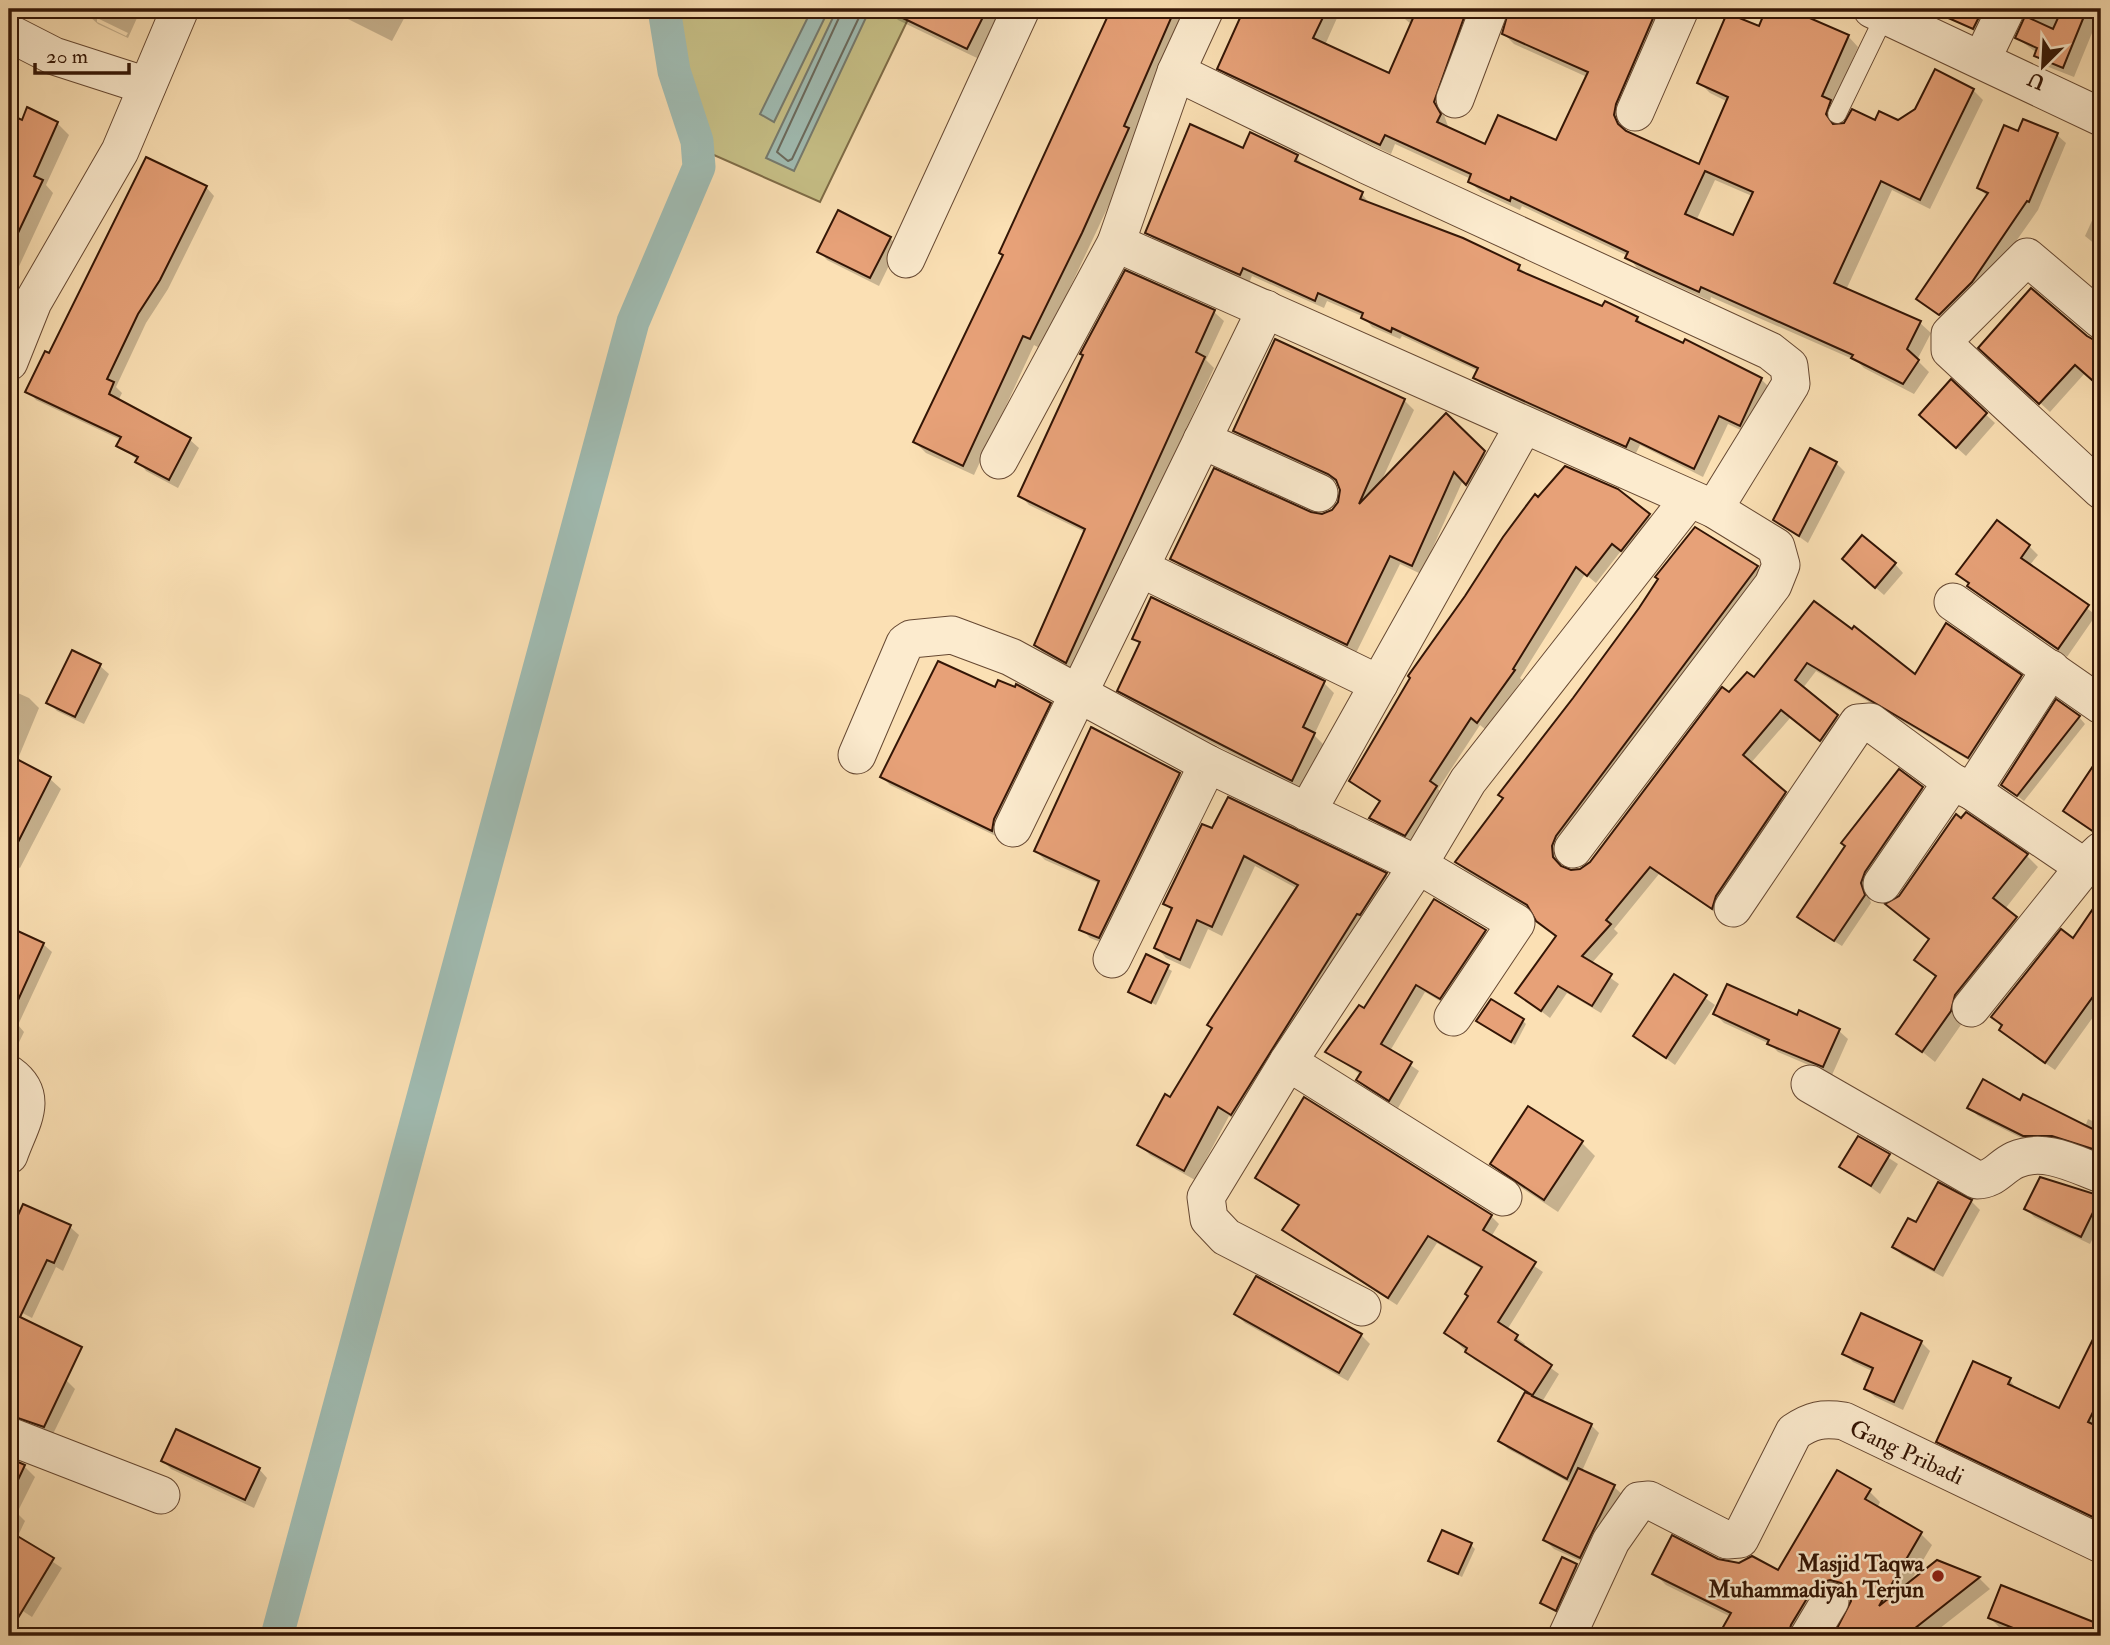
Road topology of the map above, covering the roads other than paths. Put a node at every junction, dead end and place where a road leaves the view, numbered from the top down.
1 (180, 9) edge
2 (1021, 9) edge
3 (1205, 9) edge
4 (1489, 9) edge
5 (1680, 9) edge
6 (2006, 9) edge
7 (1879, 12) edge
8 (9, 33) edge
9 (1982, 59) junction
10 (1176, 72) junction
11 (147, 86) junction
12 (1455, 99) dead end
13 (1635, 112) dead end
14 (1837, 114) dead end
15 (2101, 117) edge
16 (1116, 243) junction
17 (906, 259) dead end
18 (1266, 309) junction
19 (2101, 320) edge
20 (9, 362) edge
21 (1524, 425) junction
22 (1202, 440) junction
23 (999, 460) dead end
24 (2101, 490) edge
25 (1318, 493) dead end
26 (1701, 504) junction
27 (1140, 568) junction
28 (1953, 602) dead end
29 (2052, 669) junction
30 (1378, 684) junction
31 (1079, 694) junction
32 (2101, 705) edge
33 (857, 755) dead end
34 (1208, 764) junction
35 (1962, 787) junction
36 (1307, 812) junction
37 (1013, 828) dead end
38 (1573, 849) dead end
39 (2092, 859) edge
40 (1418, 865) junction
41 (1882, 884) dead end
42 (1733, 908) dead end
43 (1112, 959) dead end
44 (1971, 1007) dead end
45 (1453, 1017) dead end
46 (1288, 1062) junction
47 (9, 1074) edge
48 (1810, 1084) dead end
49 (9, 1155) edge
50 (2101, 1174) edge
51 (1503, 1197) dead end
52 (1362, 1307) dead end
53 (9, 1436) edge
54 (161, 1495) dead end
55 (2101, 1544) edge
56 (1830, 1601) dead end
57 (1567, 1636) edge
58 (1809, 1636) edge

1 - 11 street
2 - 17 street
3 - 10 street
4 - 12 street
5 - 13 street
6 - 9 street
7 - 9 street
7 - 14 lane
8 - 11 street
9 - 15 street
10 - 16 street
10 - 26 street
11 - 20 street
16 - 18 street
16 - 23 street
18 - 21 street
18 - 22 street
19 - 24 street
21 - 26 street
21 - 30 street
22 - 25 street
22 - 27 street
26 - 38 street
26 - 40 street
27 - 30 street
27 - 31 street
28 - 29 street
29 - 32 street
29 - 35 street
30 - 36 street
31 - 33 street
31 - 34 street
31 - 37 street
34 - 36 street
34 - 43 street
35 - 39 street
35 - 41 street
35 - 42 street
36 - 40 street
39 - 44 street
40 - 45 street
40 - 46 street
46 - 51 street
46 - 52 street
47 - 49 street
48 - 50 street
53 - 54 street
55 - 57 street, Gang Pribadi
56 - 58 street

